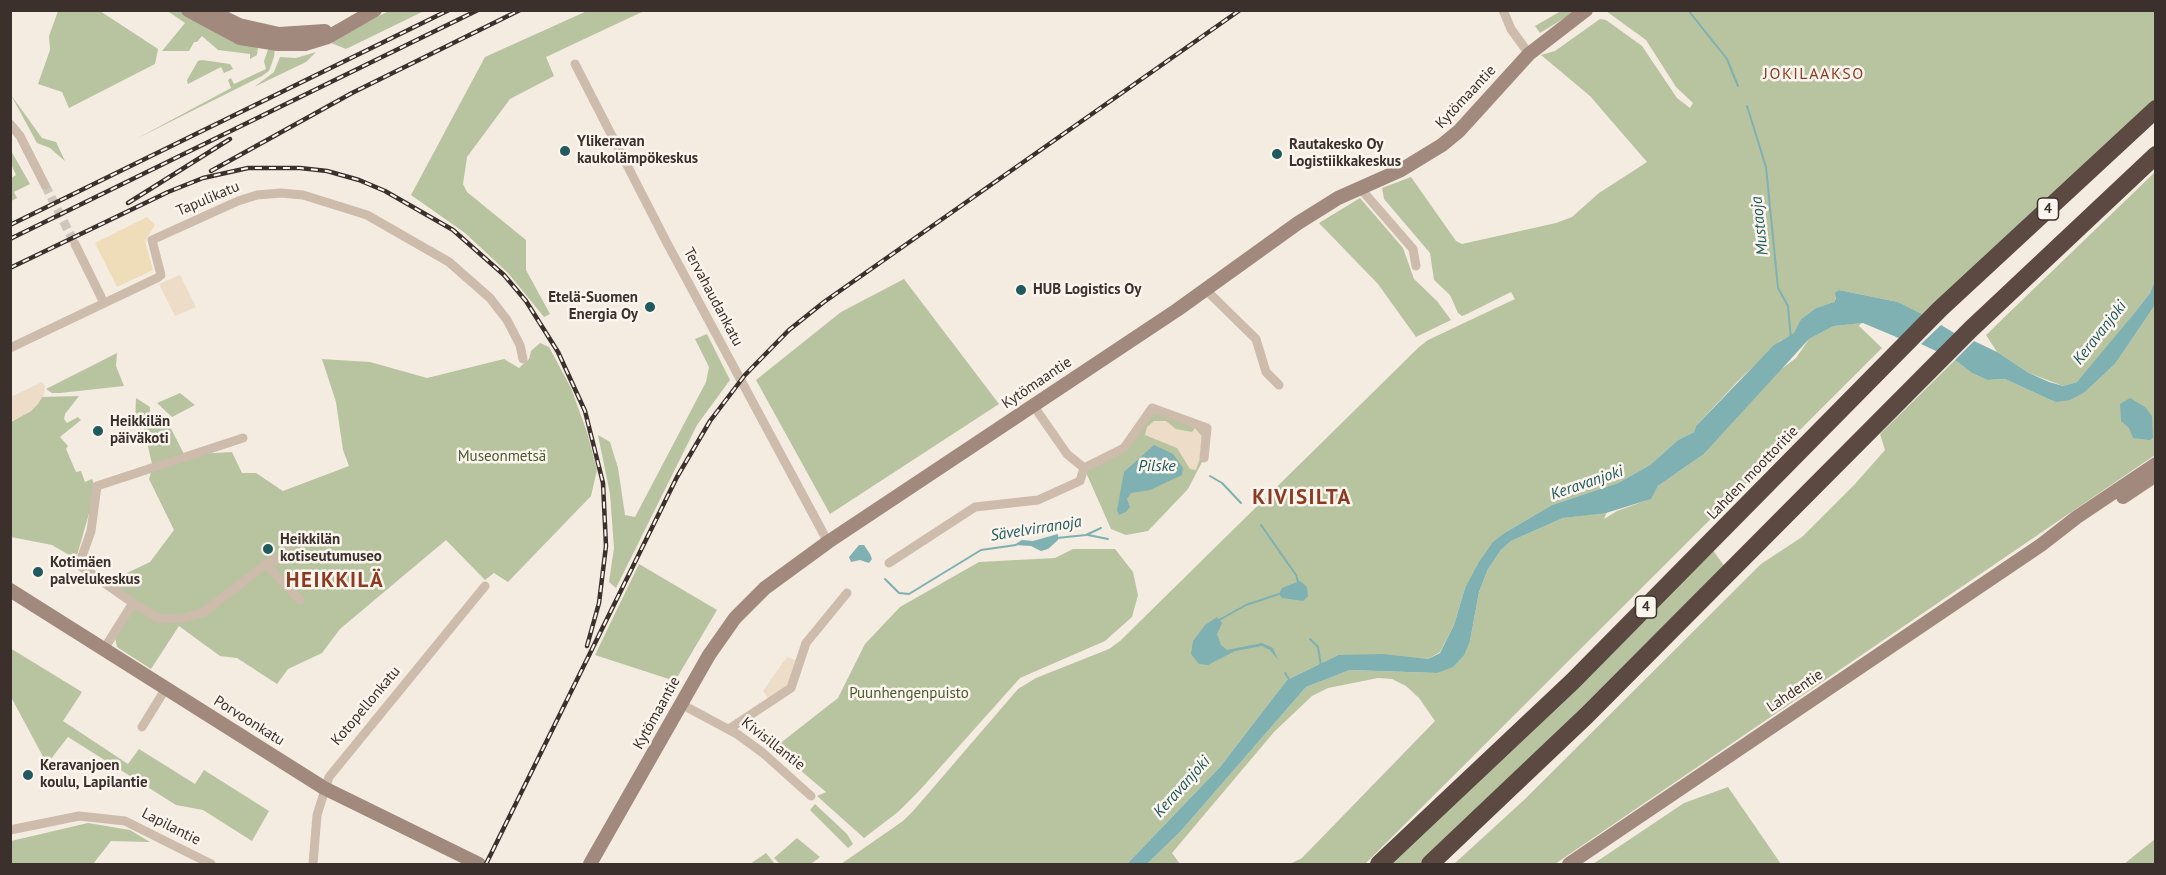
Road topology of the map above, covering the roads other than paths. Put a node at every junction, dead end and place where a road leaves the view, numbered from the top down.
1 (188, 10) edge
2 (209, 10) edge
3 (375, 10) edge
4 (1503, 10) edge
5 (1586, 10) edge
6 (344, 27) junction
7 (1529, 54) junction
8 (574, 64) dead end
9 (2156, 109) edge
10 (10, 124) edge
11 (2156, 155) edge
12 (45, 185) tunnel mouth
13 (1360, 188) junction
14 (75, 244) tunnel mouth
15 (1416, 266) dead end
16 (1206, 290) junction
17 (104, 303) junction
18 (10, 348) edge
19 (523, 359) dead end
20 (1279, 385) dead end
21 (1033, 405) junction
22 (243, 438) dead end
23 (1204, 458) dead end
24 (1084, 468) junction
25 (2152, 472) edge
26 (828, 542) junction
27 (289, 552) dead end
28 (889, 563) dead end
29 (266, 564) junction
30 (485, 586) dead end
31 (10, 590) edge
32 (847, 593) dead end
33 (300, 600) dead end
34 (133, 603) junction
35 (104, 649) junction
36 (166, 688) junction
37 (681, 704) junction
38 (142, 727) dead end
39 (729, 729) junction
40 (324, 788) junction
41 (811, 795) dead end
42 (10, 830) edge
43 (211, 864) edge
44 (313, 864) edge
45 (479, 864) edge
46 (590, 864) edge
47 (1379, 864) edge
48 (1430, 864) edge
49 (1569, 864) edge

1 - 6 street
2 - 6 street
3 - 6 street
4 - 7 street
5 - 7 street, Kytömaantie
7 - 13 street, Kytömaantie
8 - 26 street, Tervahaudankatu
9 - 47 highway, Lahden moottoritie / 4
10 - 12 street
11 - 48 highway, 4
13 - 15 street
13 - 16 street, Kytömaantie
14 - 17 street
16 - 20 street
16 - 21 street, Kytömaantie
17 - 18 street, Tapulikatu
17 - 19 street, Tapulikatu
21 - 24 street
21 - 26 street, Kytömaantie
22 - 34 street
23 - 24 street
24 - 28 street
25 - 49 street, Lahdentie
26 - 37 street, Kytömaantie
27 - 29 street
29 - 33 street
29 - 34 street
30 - 40 street, Kotopellonkatu
31 - 35 street, Porvoonkatu
32 - 39 street
34 - 35 street
35 - 36 street, Porvoonkatu
36 - 38 street
36 - 40 street, Porvoonkatu
37 - 39 street, Kivisillantie
37 - 46 street, Kytömaantie
39 - 41 street, Kivisillantie
40 - 44 street, Kotopellonkatu
40 - 45 street, Porvoonkatu
42 - 43 street, Lapilantie

